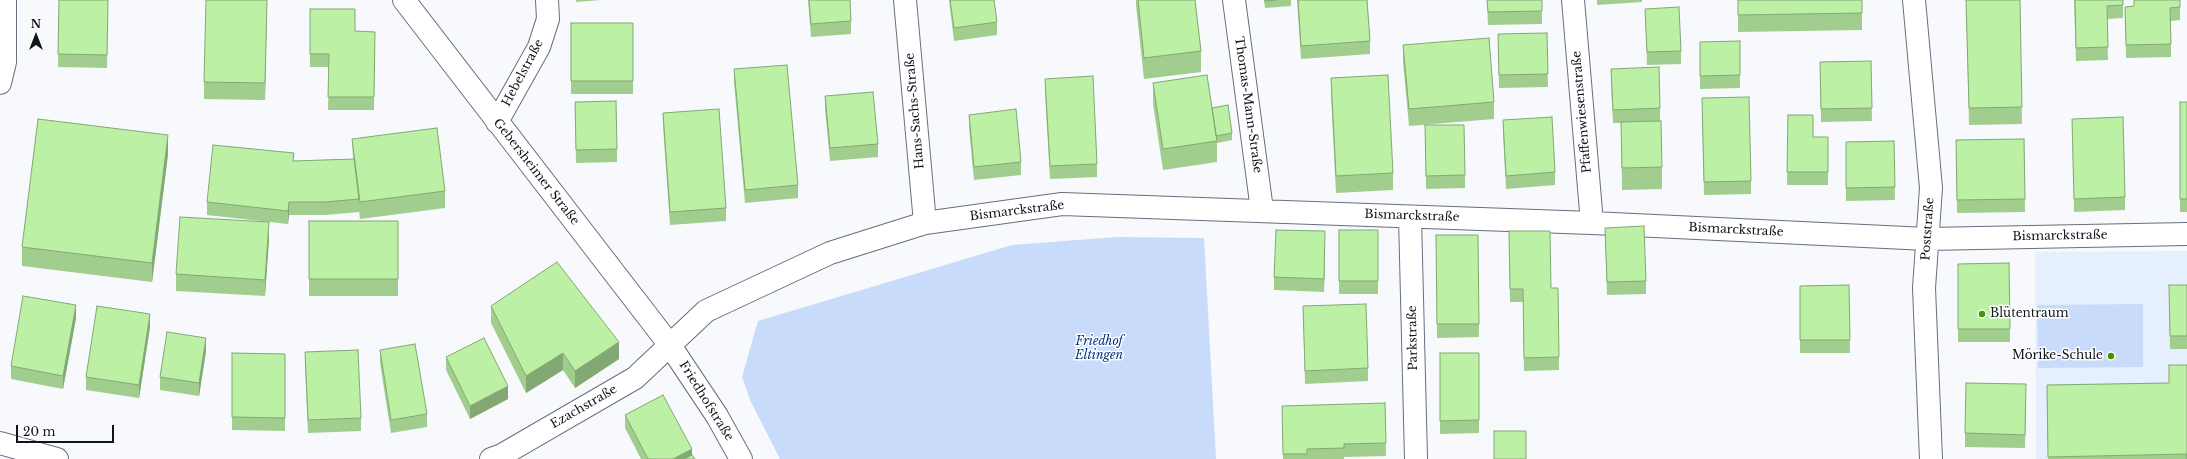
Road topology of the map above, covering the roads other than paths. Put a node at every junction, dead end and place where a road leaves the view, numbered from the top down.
1 (5, 0) edge
2 (404, 0) edge
3 (547, 0) edge
4 (904, 0) edge
5 (1234, 0) edge
6 (1573, 0) edge
7 (1914, 0) edge
8 (0, 83) edge
9 (497, 122) junction
10 (1262, 210) junction
11 (1410, 216) junction
12 (926, 222) junction
13 (1592, 223) junction
14 (2187, 234) edge
15 (1927, 239) junction
16 (669, 344) junction
17 (0, 443) edge
18 (498, 458) edge
19 (57, 459) edge
20 (741, 459) edge
21 (1416, 459) edge
22 (1931, 459) edge

1 - 8 street
2 - 9 street, Gebersheimer Straße
3 - 9 street, Hebelstraße
4 - 12 street, Hans-Sachs-Straße
5 - 10 street, Thomas-Mann-Straße
6 - 13 street, Pfaffenwiesenstraße
7 - 15 street, Poststraße
9 - 16 street, Gebersheimer Straße
10 - 11 street, Bismarckstraße
10 - 12 street, Bismarckstraße
11 - 13 street, Bismarckstraße
11 - 21 street, Parkstraße
12 - 16 street, Bismarckstraße
13 - 15 street, Bismarckstraße
14 - 15 street, Bismarckstraße
15 - 22 street, Poststraße
16 - 18 street, Ezachstraße
16 - 20 street, Friedhofstraße
17 - 19 street

